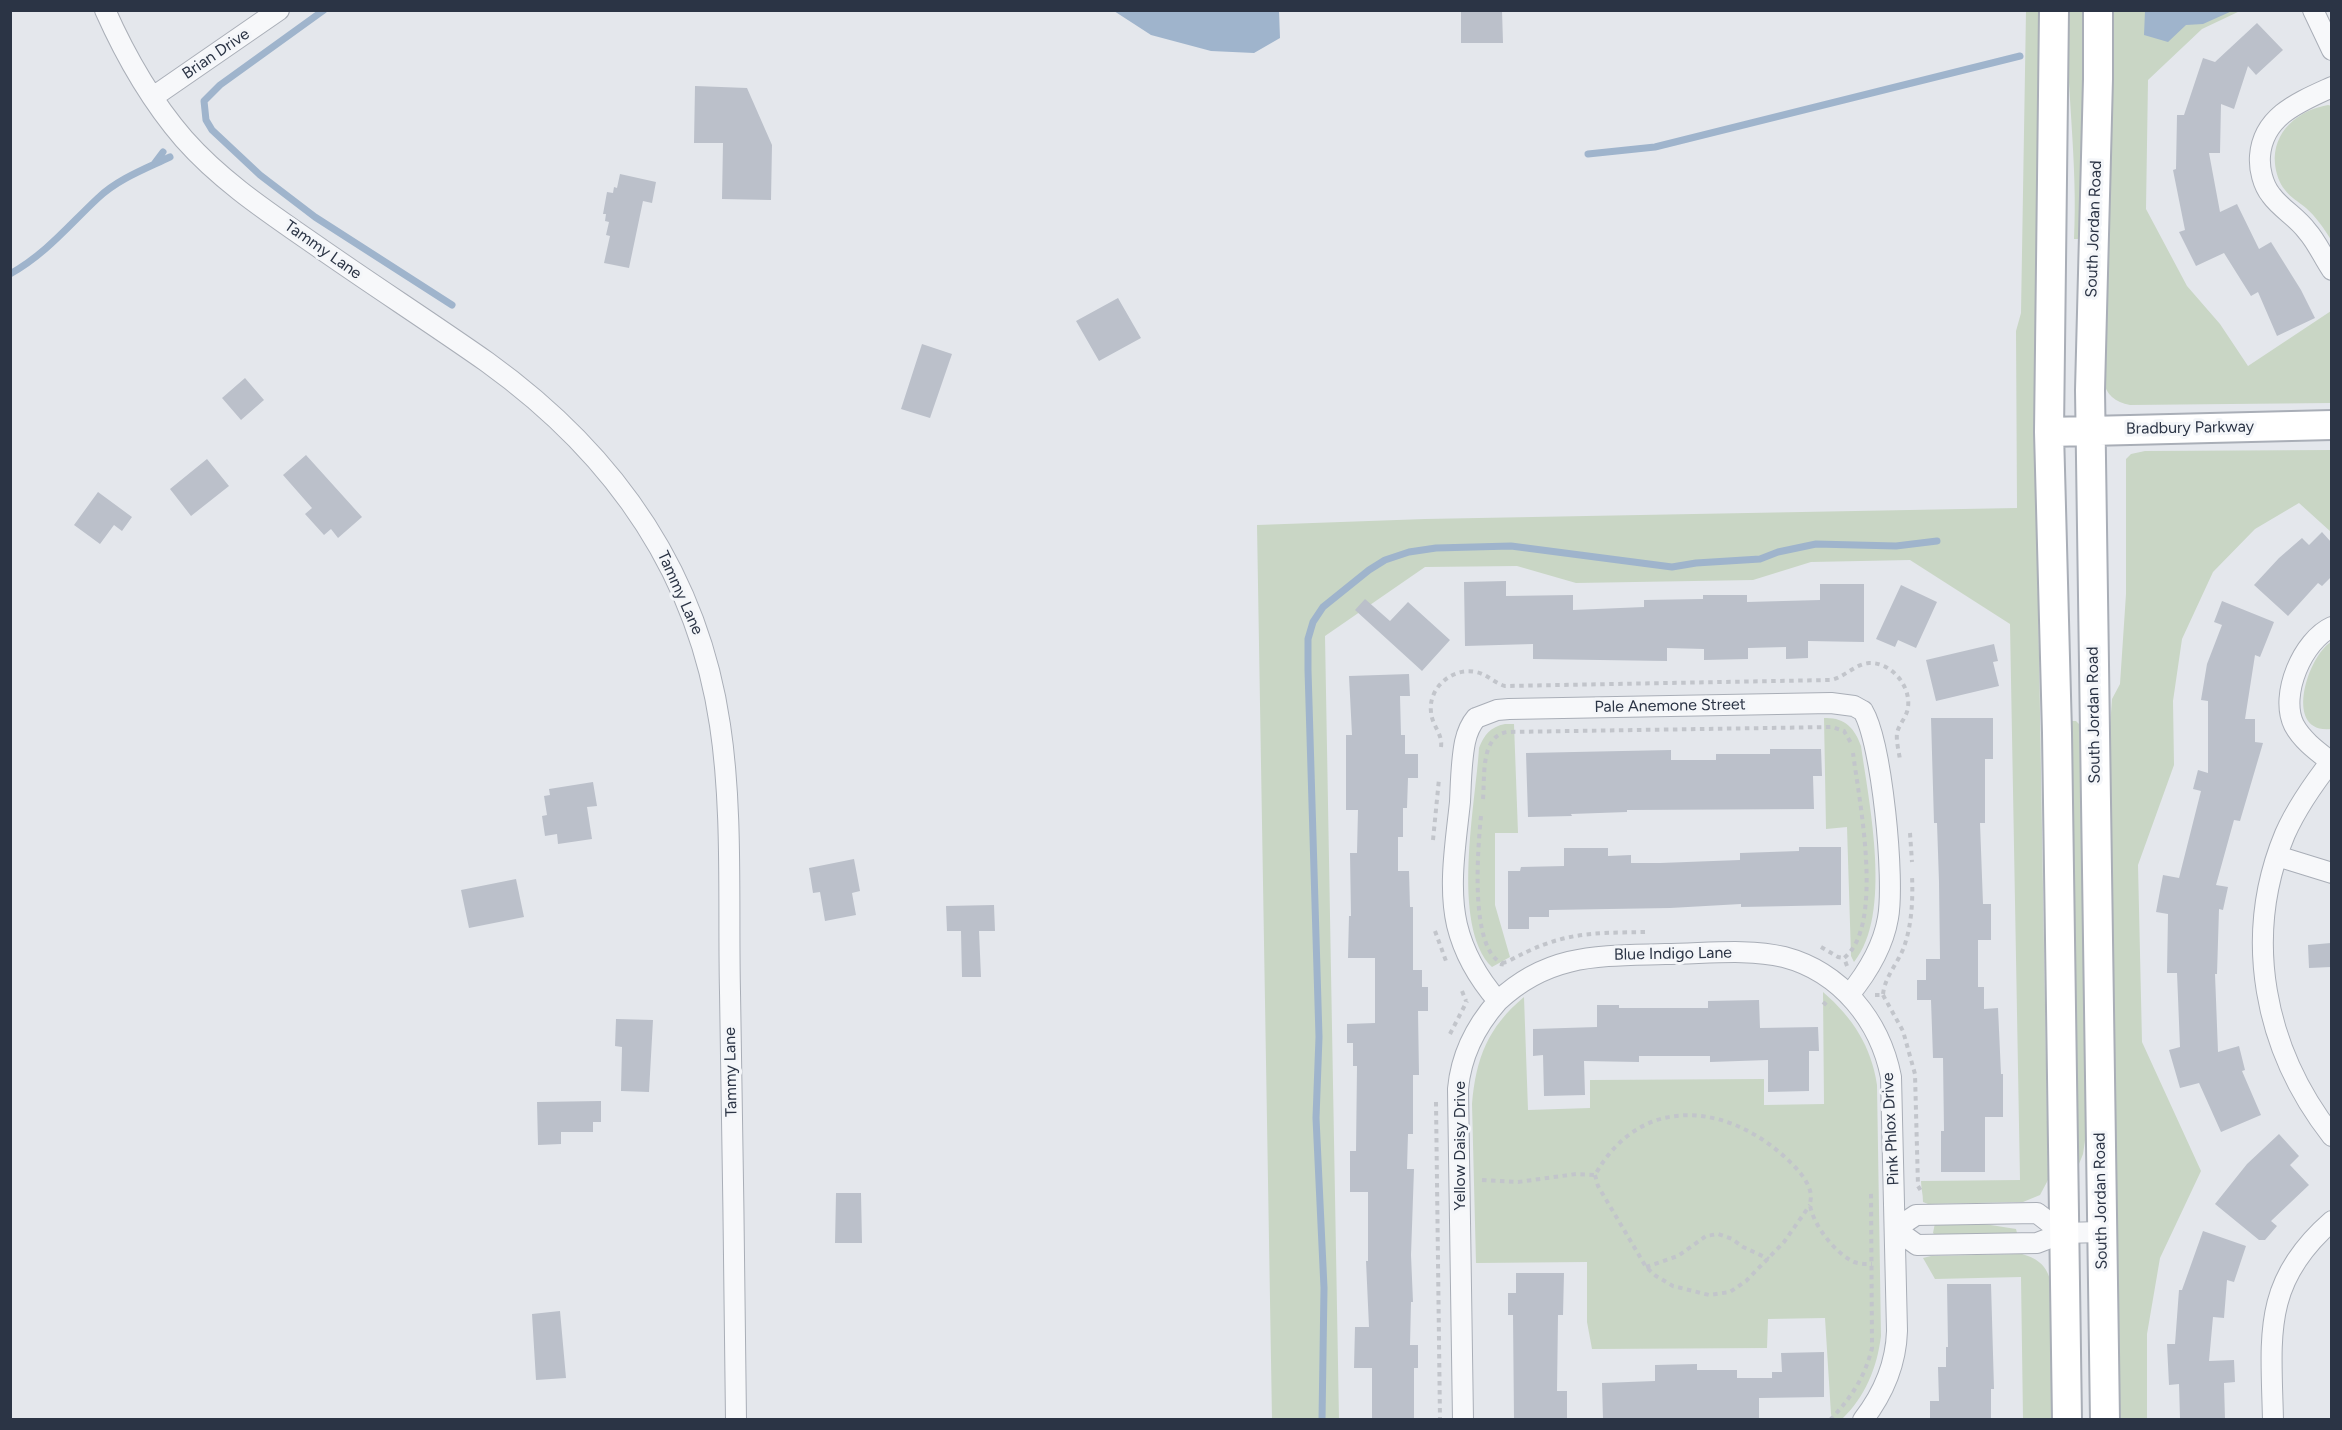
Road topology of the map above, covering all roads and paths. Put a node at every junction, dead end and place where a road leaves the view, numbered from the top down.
1 (105, 10) edge
2 (279, 10) edge
3 (2054, 10) edge
4 (2098, 10) edge
5 (2313, 10) edge
6 (2331, 50) edge
7 (2331, 87) edge
8 (153, 97) junction
9 (2331, 270) edge
10 (2331, 425) edge
11 (2090, 431) junction
12 (2049, 432) junction
13 (2331, 627) edge
14 (1441, 752) dead end
15 (2331, 761) edge
16 (1901, 768) dead end
17 (1439, 774) dead end
18 (1909, 824) dead end
19 (1433, 843) dead end
20 (2277, 856) junction
21 (2331, 873) edge
22 (1435, 927) dead end
23 (1447, 963) dead end
24 (1847, 966) dead end
25 (1501, 970) dead end
26 (1461, 988) dead end
27 (1849, 995) junction
28 (1873, 995) dead end
29 (1466, 1001) dead end
30 (1498, 1001) junction
31 (1823, 1002) dead end
32 (1834, 1012) dead end
33 (2331, 1136) edge
34 (1595, 1175) junction
35 (1482, 1180) dead end
36 (1871, 1182) dead end
37 (1810, 1205) junction
38 (2331, 1221) edge
39 (1895, 1229) junction
40 (2101, 1232) junction
41 (2063, 1233) junction
42 (1769, 1259) junction
43 (1872, 1264) junction
44 (1646, 1267) junction
45 (736, 1419) edge
46 (1463, 1419) edge
47 (1830, 1419) edge
48 (1863, 1419) edge
49 (2067, 1419) edge
50 (2105, 1419) edge
51 (2273, 1419) edge

1 - 8 street, Tammy Lane
2 - 8 street, Brian Drive
3 - 12 main road
4 - 11 main road, South Jordan Road
5 - 6 street
7 - 9 street
8 - 45 street, Tammy Lane
10 - 11 main road, Bradbury Parkway
11 - 12 main road, Bradbury Parkway
11 - 40 main road, South Jordan Road
12 - 41 main road
13 - 15 street
14 - 16 path
15 - 20 street
17 - 19 path
18 - 28 path
20 - 21 street
20 - 33 street
22 - 23 path
24 - 25 path
26 - 29 path
27 - 30 street, Blue Indigo Lane
27 - 30 street, Pale Anemone Street
27 - 39 street, Pink Phlox Drive
30 - 46 street, Yellow Daisy Drive
31 - 32 path
34 - 35 path
34 - 37 path
34 - 44 path
36 - 43 path
37 - 42 path
37 - 43 path
38 - 51 street
39 - 41 street
39 - 41 street
39 - 48 street, Pink Phlox Drive
40 - 41 street
40 - 50 main road, South Jordan Road
41 - 49 main road
42 - 44 path
42 - 44 path
43 - 47 path

